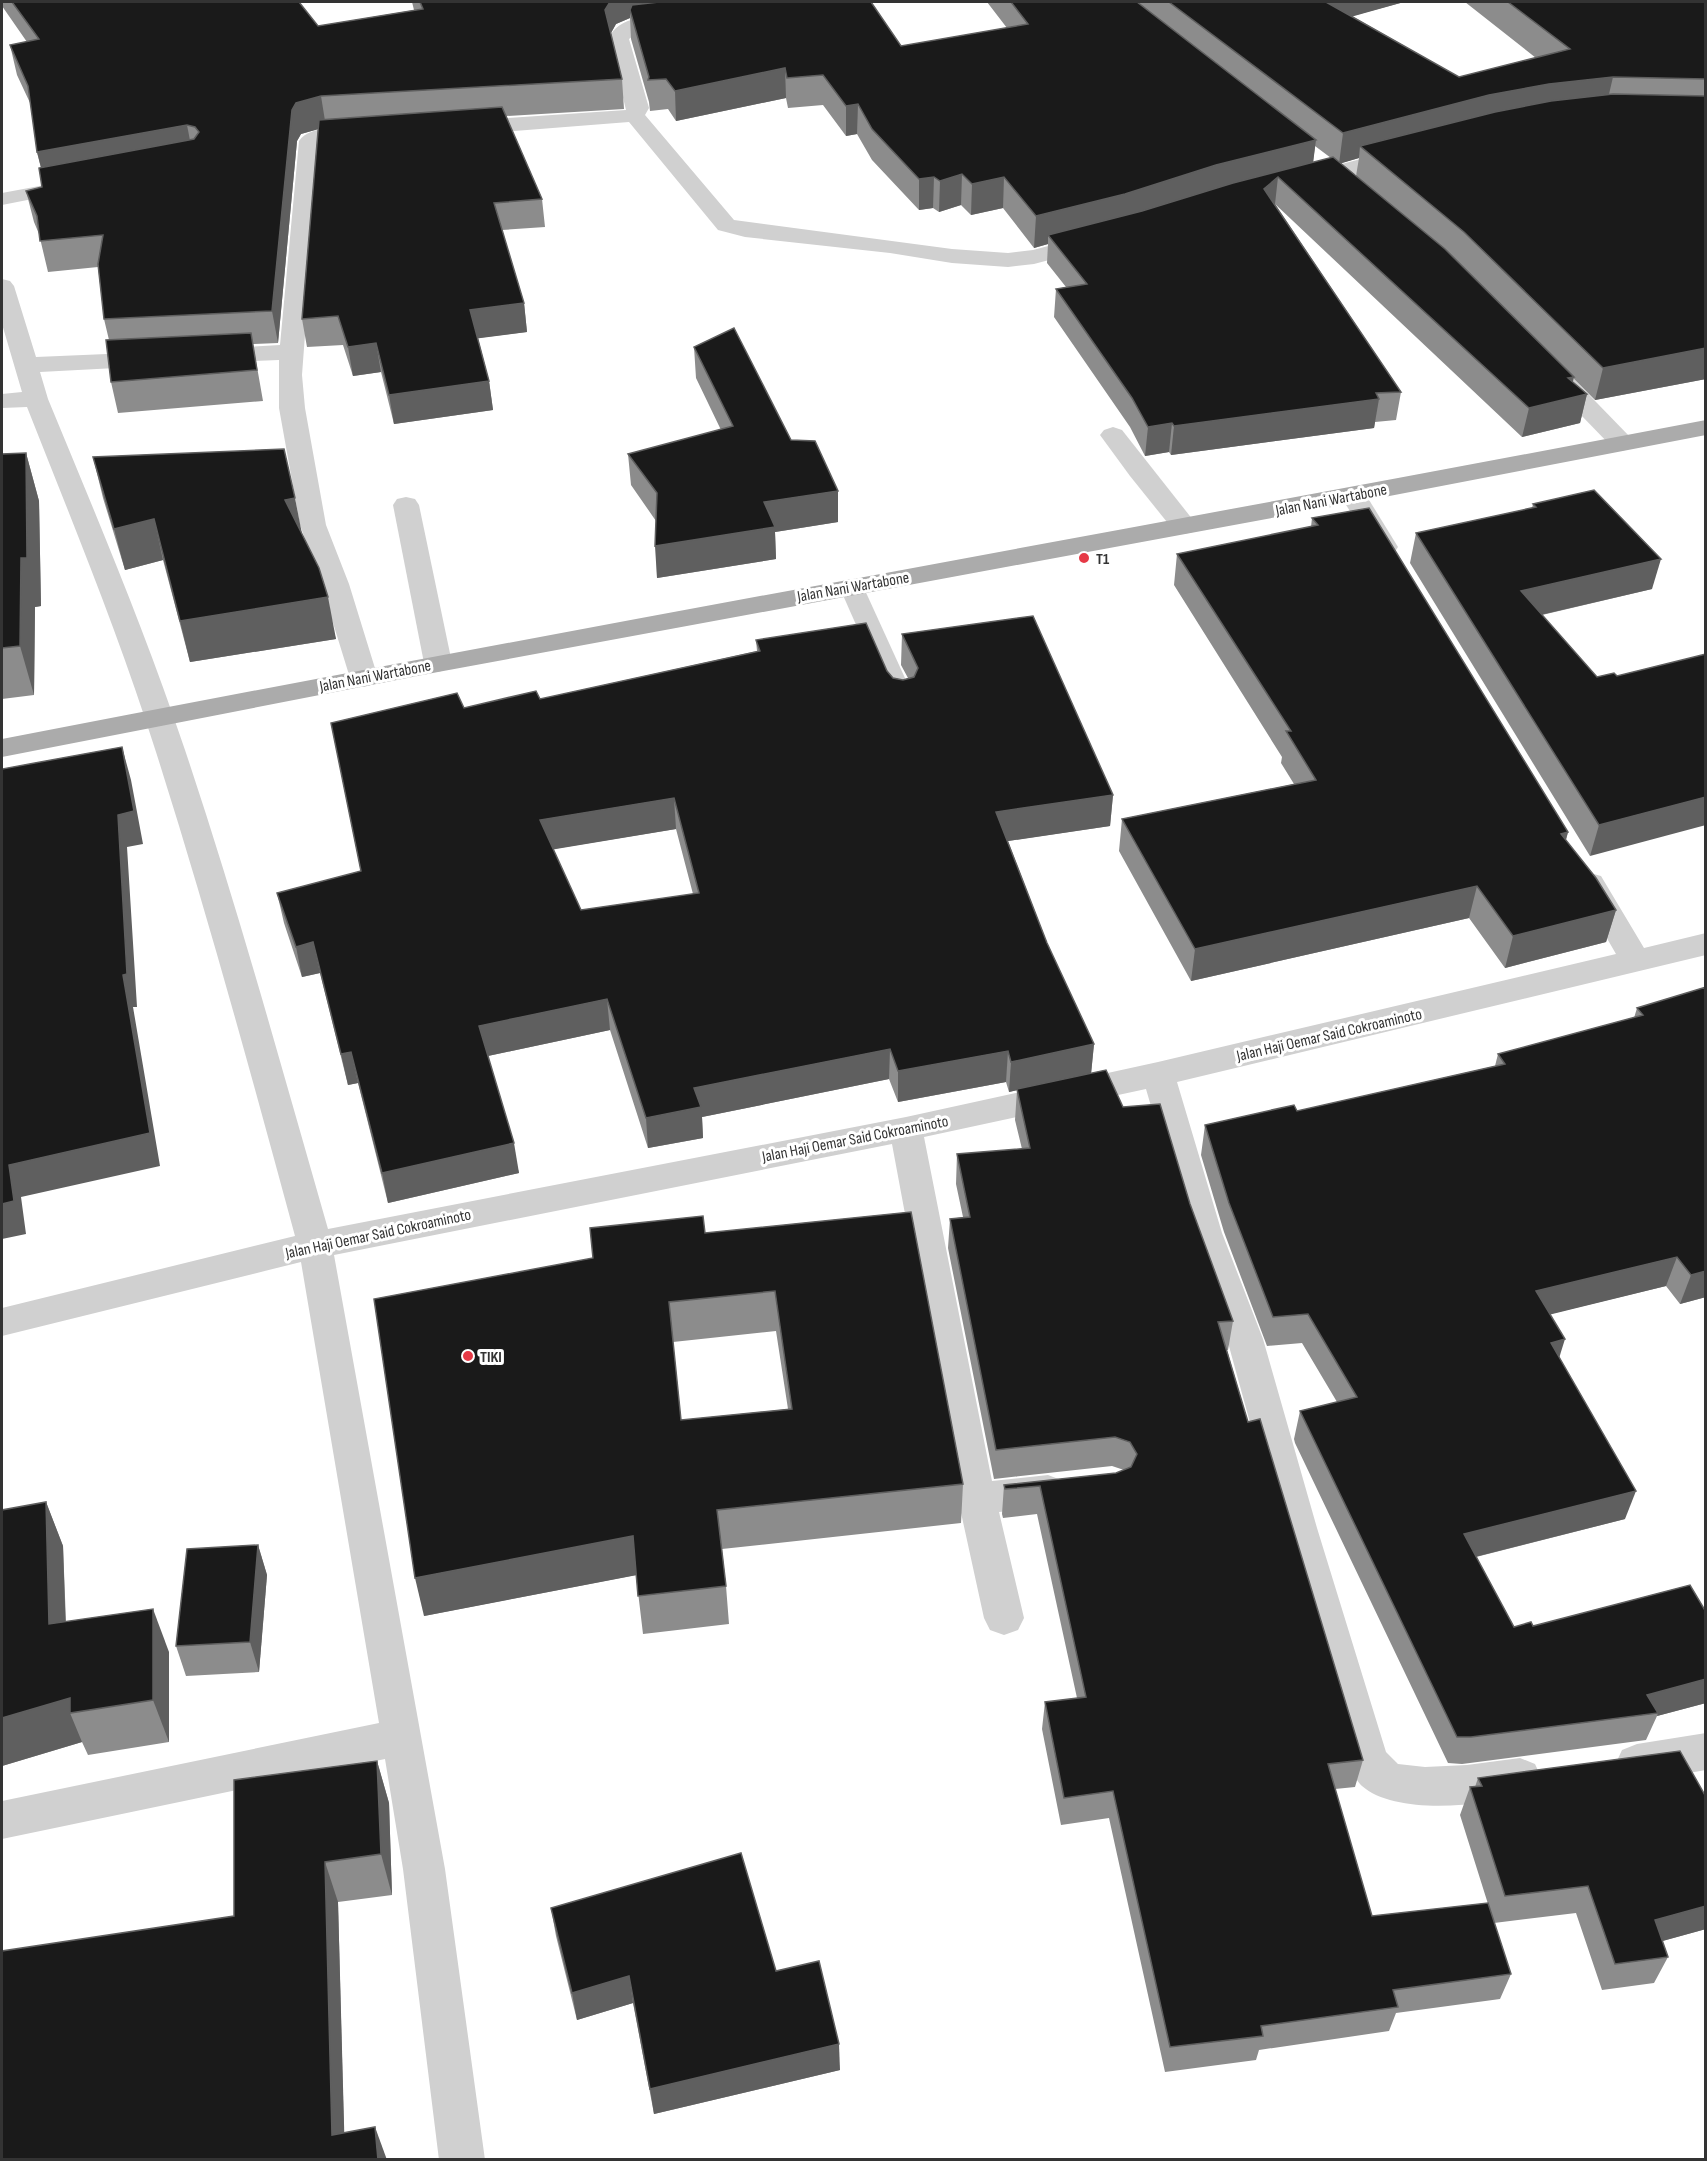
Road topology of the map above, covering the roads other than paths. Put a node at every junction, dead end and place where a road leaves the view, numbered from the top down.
1 (693, 17) edge
2 (634, 115) junction
3 (447, 129) edge
4 (380, 133) edge
5 (1418, 151) edge
6 (1313, 159) dead end
7 (1331, 174) junction
8 (86, 183) edge
9 (1287, 185) edge
10 (1357, 192) edge
11 (2, 199) edge
12 (1114, 235) edge
13 (2, 286) edge
14 (293, 352) junction
15 (1541, 360) edge
16 (25, 365) junction
17 (36, 399) junction
18 (2, 401) edge
19 (1706, 427) edge
20 (1113, 435) dead end
21 (1622, 443) junction
22 (1353, 495) junction
23 (406, 505) dead end
24 (1184, 526) junction
25 (1396, 566) edge
26 (851, 586) junction
27 (438, 663) junction
28 (364, 678) junction
29 (902, 700) edge
30 (160, 718) junction
31 (2, 748) edge
32 (1577, 861) edge
33 (1706, 944) edge
34 (1635, 959) junction
35 (1158, 1074) junction
36 (906, 1129) junction
37 (315, 1245) junction
38 (2, 1322) edge
39 (1077, 1488) edge
40 (977, 1498) junction
41 (1004, 1618) dead end
42 (400, 1737) junction
43 (1706, 1751) edge
44 (1603, 1767) edge
45 (1558, 1773) edge
46 (2, 1820) edge
47 (462, 2160) edge

1 - 2 street
2 - 3 street
2 - 12 street
4 - 14 street
5 - 7 street
6 - 7 street
7 - 9 street
7 - 10 street
8 - 11 lane
13 - 16 street
14 - 16 street
14 - 28 street
15 - 21 street
16 - 17 street
17 - 18 street
17 - 30 street
19 - 21 main road, Jalan Nani Wartabone
20 - 24 street
21 - 22 main road, Jalan Nani Wartabone
22 - 24 main road, Jalan Nani Wartabone
22 - 25 street
23 - 27 street
24 - 26 main road, Jalan Nani Wartabone
26 - 27 main road, Jalan Nani Wartabone
26 - 29 lane
27 - 28 main road, Jalan Nani Wartabone
28 - 30 main road, Jalan Nani Wartabone
30 - 31 main road, Jalan Nani Wartabone
30 - 37 street
32 - 34 street
33 - 34 street, Jalan Haji Oemar Said Cokroaminoto
34 - 35 street, Jalan Haji Oemar Said Cokroaminoto
35 - 36 street, Jalan Haji Oemar Said Cokroaminoto
35 - 45 street
36 - 37 street, Jalan Haji Oemar Said Cokroaminoto
36 - 40 street
37 - 38 street, Jalan Haji Oemar Said Cokroaminoto
37 - 42 street
39 - 40 street
40 - 41 street
42 - 46 street
42 - 47 street
43 - 44 street

